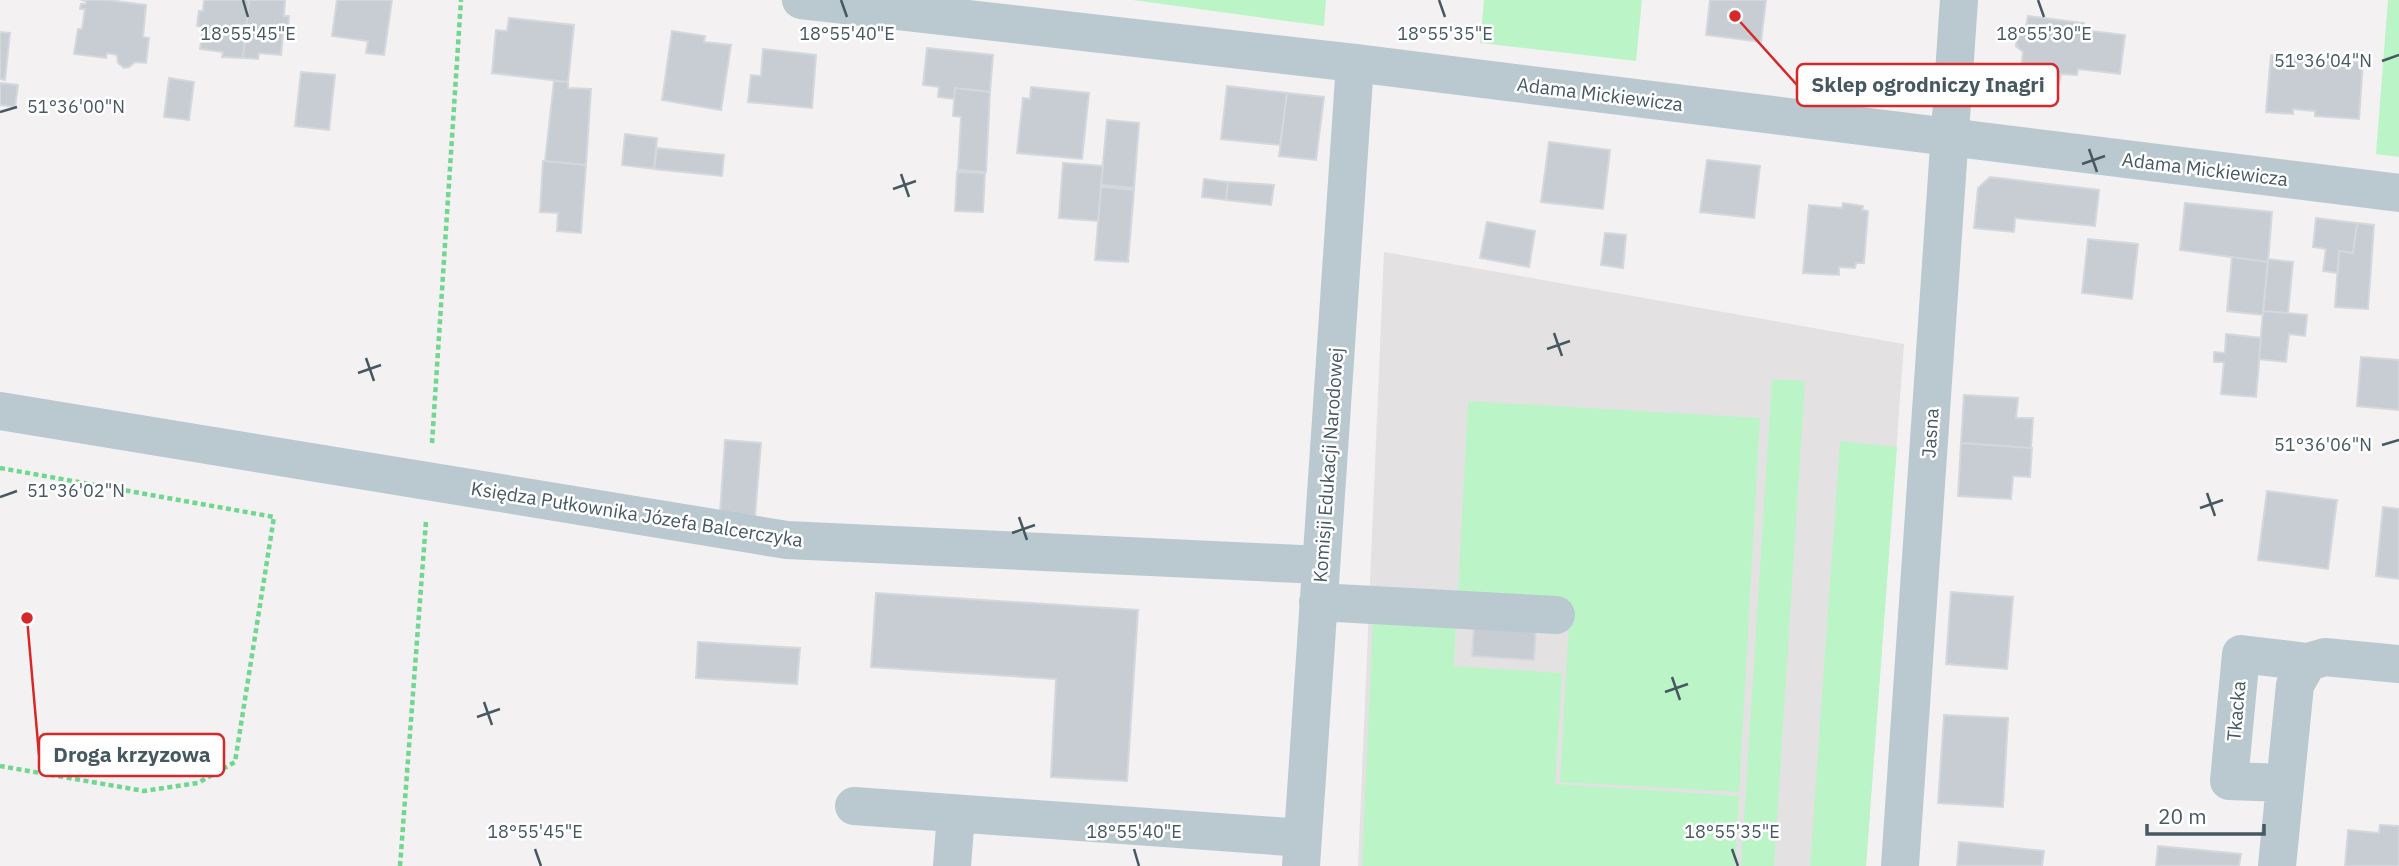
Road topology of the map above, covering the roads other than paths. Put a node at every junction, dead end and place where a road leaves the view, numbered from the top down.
1 (801, 0) edge
2 (1959, 0) edge
3 (1355, 63) junction
4 (1950, 138) junction
5 (2399, 193) edge
6 (0, 411) edge
7 (1321, 565) junction
8 (1318, 602) junction
9 (1556, 615) dead end
10 (2308, 662) junction
11 (2399, 664) edge
12 (2285, 783) junction
13 (854, 806) dead end
14 (956, 814) junction
15 (1302, 852) edge
16 (952, 866) edge
17 (1900, 866) edge
18 (2277, 866) edge

1 - 3 street, Adama Mickiewicza
2 - 4 street, Jasna
3 - 4 street, Adama Mickiewicza
3 - 7 street, Komisji Edukacji Narodowej
4 - 5 street, Adama Mickiewicza
4 - 17 street, Jasna
6 - 7 street, Księdza Pułkownika Józefa Balcerczyka
7 - 8 street, Komisji Edukacji Narodowej
8 - 9 street
8 - 15 street, Komisji Edukacji Narodowej
10 - 11 street
10 - 12 street
10 - 12 street, Tkacka
12 - 18 street
13 - 14 street
14 - 15 street
14 - 16 street

